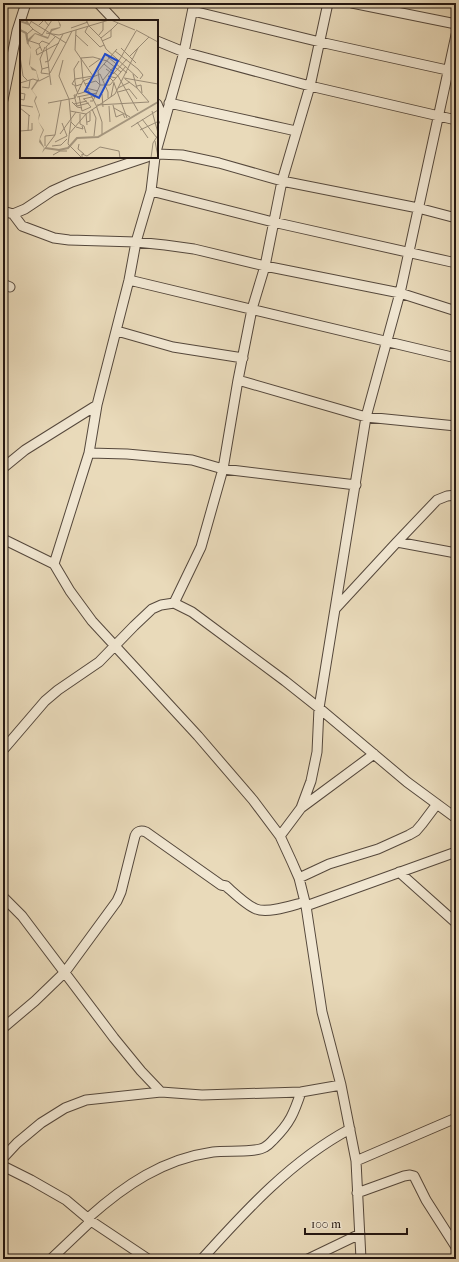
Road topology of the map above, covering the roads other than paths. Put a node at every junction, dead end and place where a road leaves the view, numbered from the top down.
1 (26, 3) edge
2 (98, 3) edge
3 (328, 3) edge
4 (352, 3) edge
5 (193, 7) edge
6 (21, 20) edge
7 (114, 20) edge
8 (20, 22) edge
9 (456, 24) edge
10 (456, 35) edge
11 (158, 41) edge
12 (320, 42) junction
13 (184, 52) junction
14 (452, 71) edge
15 (310, 86) junction
16 (3, 100) edge
17 (169, 103) junction
18 (158, 106) edge
19 (438, 116) junction
20 (456, 120) edge
21 (164, 121) junction
22 (296, 132) junction
23 (158, 144) edge
24 (158, 154) edge
25 (144, 158) edge
26 (155, 158) edge
27 (282, 180) junction
28 (150, 191) junction
29 (418, 208) junction
30 (3, 211) edge
31 (13, 214) junction
32 (456, 218) edge
33 (273, 222) junction
34 (136, 242) junction
35 (409, 252) junction
36 (456, 263) edge
37 (264, 266) junction
38 (129, 280) junction
39 (400, 293) junction
40 (252, 309) junction
41 (456, 311) edge
42 (117, 331) junction
43 (387, 342) junction
44 (243, 358) junction
45 (456, 358) edge
46 (238, 380) junction
47 (98, 405) junction
48 (366, 417) junction
49 (456, 426) edge
50 (89, 453) junction
51 (3, 468) edge
52 (223, 468) junction
53 (356, 484) junction
54 (456, 496) edge
55 (3, 539) edge
56 (397, 542) junction
57 (456, 553) edge
58 (54, 564) junction
59 (174, 603) junction
60 (336, 608) junction
61 (115, 646) junction
62 (319, 708) junction
63 (3, 750) edge
64 (374, 754) junction
65 (437, 804) junction
66 (301, 808) junction
67 (456, 818) edge
68 (280, 836) junction
69 (456, 852) edge
70 (399, 872) junction
71 (299, 878) junction
72 (3, 897) edge
73 (306, 904) junction
74 (456, 923) edge
75 (65, 972) junction
76 (3, 1028) edge
77 (341, 1085) junction
78 (161, 1092) junction
79 (301, 1092) junction
80 (456, 1118) edge
81 (350, 1129) junction
82 (356, 1161) junction
83 (3, 1164) edge
84 (358, 1193) junction
85 (90, 1220) junction
86 (360, 1234) junction
87 (456, 1247) edge
88 (51, 1259) edge
89 (148, 1259) edge
90 (202, 1259) edge
91 (308, 1259) edge
92 (361, 1259) edge

1 - 6 street
2 - 7 street
3 - 12 street
4 - 9 street
5 - 12 street
5 - 13 street
8 - 16 street
10 - 14 street
11 - 13 street
12 - 14 street
12 - 15 street
13 - 15 street
13 - 17 street
14 - 19 street
15 - 19 street
15 - 22 street
17 - 21 street
17 - 22 street
18 - 21 street
19 - 20 street
19 - 29 street
21 - 23 street
22 - 27 street
24 - 27 street
25 - 31 street
26 - 28 street
27 - 29 street
27 - 33 street
28 - 33 street
28 - 34 street
29 - 32 street
29 - 35 street
30 - 31 street
31 - 34 street
33 - 35 street
33 - 37 street
34 - 37 street
34 - 38 street
35 - 36 street
35 - 39 street
37 - 39 street
37 - 40 street
38 - 40 street
38 - 42 street
39 - 41 street
39 - 43 street
40 - 43 street
40 - 44 street
42 - 44 street
42 - 47 street
43 - 45 street
43 - 48 street
44 - 46 street
46 - 48 street
46 - 52 street
47 - 50 street
47 - 51 street
48 - 49 street
48 - 53 street
50 - 52 street
50 - 58 street
52 - 53 street
52 - 59 street
53 - 60 street
54 - 56 street
55 - 58 street
56 - 57 street
56 - 60 street
58 - 61 street
59 - 61 street
59 - 62 street
60 - 62 street
61 - 63 street
61 - 68 street
62 - 64 street
62 - 66 street
64 - 65 street
64 - 66 street
65 - 67 street
65 - 71 street
66 - 68 street
68 - 71 street
69 - 70 street
70 - 73 street
70 - 74 street
71 - 73 street
72 - 75 street
73 - 75 street
73 - 77 street
75 - 76 street
75 - 78 street
77 - 79 street
77 - 81 street
78 - 79 street
78 - 83 street
79 - 85 street
80 - 82 street
81 - 82 street
81 - 90 street
82 - 84 street
83 - 85 street
84 - 86 street
84 - 87 street
85 - 88 street
85 - 89 street
86 - 91 street
86 - 92 street

